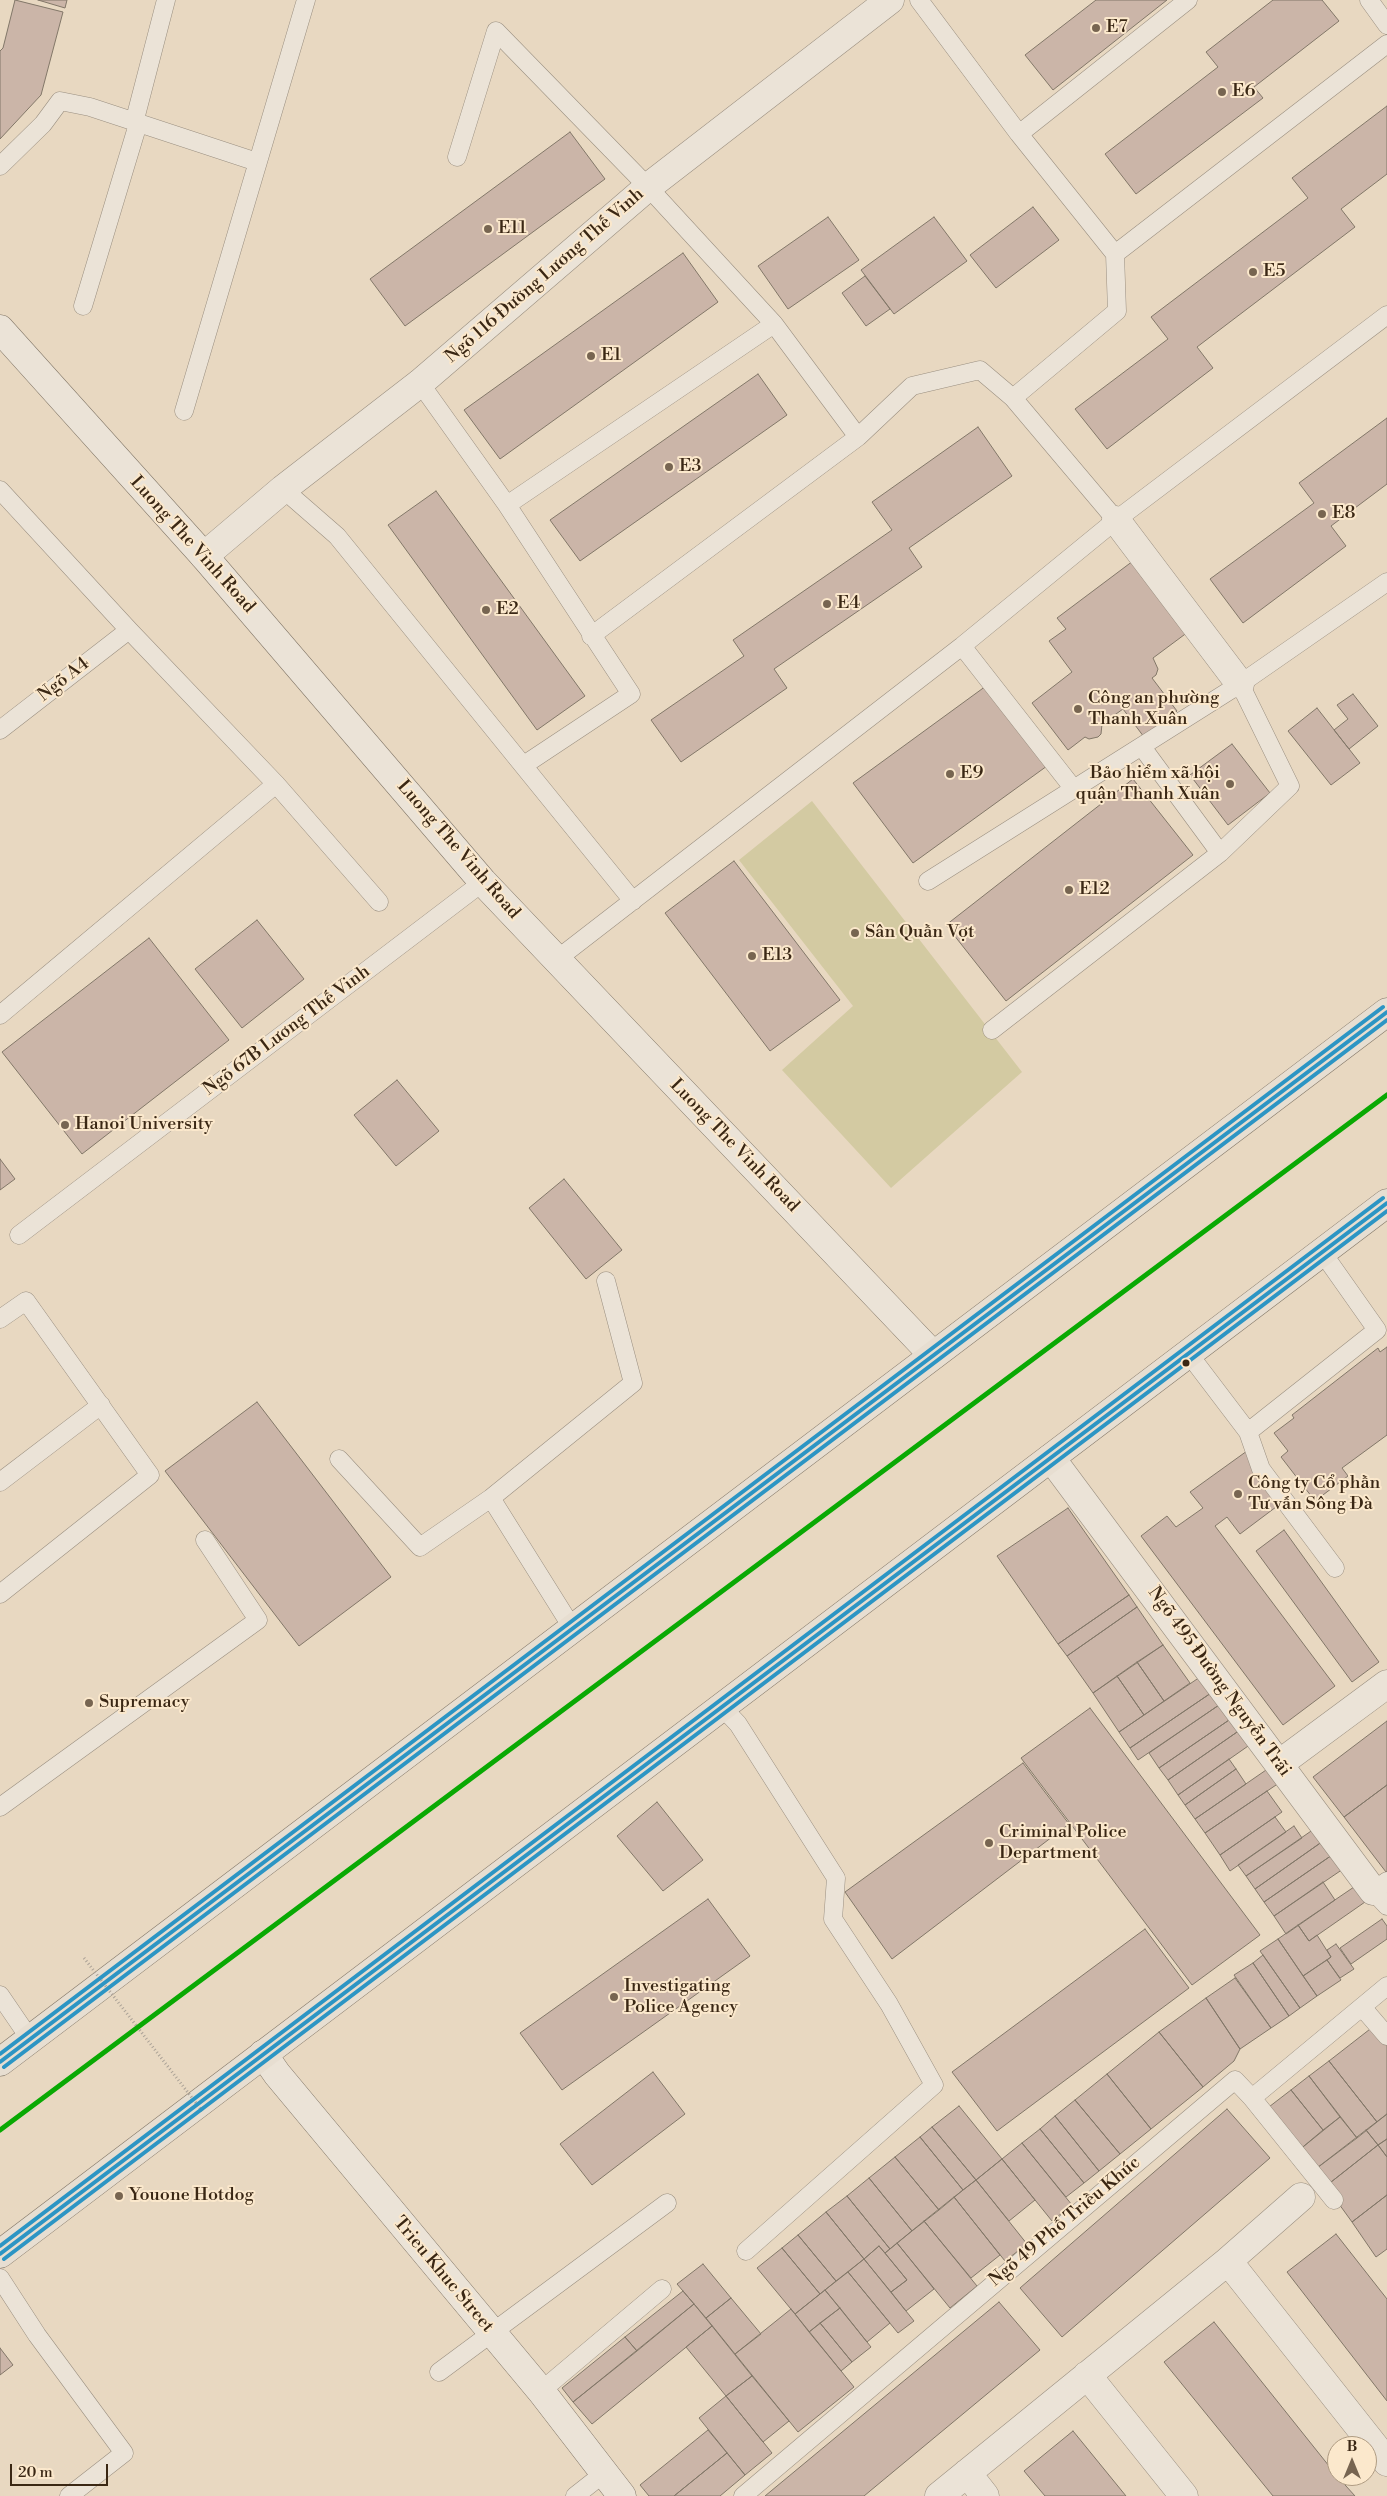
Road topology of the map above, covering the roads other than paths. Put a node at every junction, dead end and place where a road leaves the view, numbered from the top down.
1 (166, 0) edge
2 (306, 0) edge
3 (890, 0) edge
4 (919, 0) edge
5 (1188, 0) edge
6 (1369, 0) edge
7 (1387, 24) edge
8 (1387, 44) edge
9 (136, 124) junction
10 (1019, 134) junction
11 (457, 157) dead end
12 (257, 162) junction
13 (0, 166) edge
14 (648, 187) junction
15 (1115, 254) junction
16 (83, 306) dead end
17 (1387, 315) edge
18 (774, 324) junction
19 (0, 329) edge
20 (420, 383) junction
21 (1013, 398) junction
22 (184, 411) dead end
23 (858, 437) junction
24 (283, 489) junction
25 (0, 490) edge
26 (507, 505) junction
27 (1116, 520) junction
28 (204, 556) junction
29 (1387, 582) edge
30 (129, 630) junction
31 (591, 636) junction
32 (962, 646) junction
33 (1240, 684) junction
34 (0, 730) edge
35 (1142, 747) junction
36 (524, 765) junction
37 (276, 784) junction
38 (1073, 788) junction
39 (1220, 853) junction
40 (928, 881) dead end
41 (483, 882) junction
42 (633, 901) junction
43 (378, 902) dead end
44 (556, 960) junction
45 (1387, 1012) edge
46 (0, 1015) edge
47 (992, 1030) dead end
48 (1387, 1203) edge
49 (18, 1235) dead end
50 (1322, 1252) junction
51 (606, 1281) dead end
52 (0, 1320) edge
53 (1188, 1353) junction
54 (934, 1356) junction
55 (101, 1405) junction
56 (1248, 1432) junction
57 (1051, 1458) junction
58 (339, 1459) dead end
59 (0, 1482) edge
60 (491, 1498) junction
61 (205, 1540) dead end
62 (1335, 1568) dead end
63 (0, 1594) edge
64 (573, 1629) junction
65 (1387, 1684) edge
66 (722, 1706) junction
67 (1279, 1764) junction
68 (0, 1808) edge
69 (1382, 1893) edge
70 (1387, 1986) edge
71 (0, 1995) edge
72 (1362, 2007) junction
73 (1387, 2036) edge
74 (30, 2039) junction
75 (263, 2054) junction
76 (0, 2062) edge
77 (1252, 2098) junction
78 (1301, 2197) dead end
79 (1334, 2200) dead end
80 (667, 2203) dead end
81 (746, 2251) dead end
82 (0, 2254) edge
83 (1228, 2261) junction
84 (0, 2278) edge
85 (662, 2289) dead end
86 (491, 2332) junction
87 (439, 2372) dead end
88 (1087, 2375) junction
89 (541, 2391) junction
90 (1387, 2462) edge
91 (967, 2473) junction
92 (603, 2474) junction
93 (69, 2496) edge
94 (575, 2496) edge
95 (622, 2496) edge
96 (743, 2496) edge
97 (939, 2496) edge
98 (985, 2496) edge
99 (1184, 2496) edge

1 - 9 lane
2 - 12 lane
3 - 14 street, Ngõ 116 Đường Lương Thế Vinh
4 - 10 lane
5 - 10 lane
6 - 7 lane
8 - 15 lane
9 - 12 lane
9 - 13 lane
9 - 16 lane
10 - 15 lane
11 - 14 lane
12 - 22 lane
14 - 18 lane
14 - 20 street, Ngõ 116 Đường Lương Thế Vinh
15 - 21 lane
17 - 27 lane
18 - 23 lane
18 - 26 lane
19 - 28 street, Luong The Vinh Road
20 - 24 street, Ngõ 116 Đường Lương Thế Vinh
20 - 26 lane
21 - 23 lane
21 - 27 lane
23 - 31 lane
24 - 28 street, Ngõ 116 Đường Lương Thế Vinh
24 - 36 lane
25 - 30 lane
26 - 31 lane
27 - 32 lane
27 - 33 street
28 - 41 street, Luong The Vinh Road
29 - 33 lane
30 - 34 lane, Ngõ A4
30 - 37 lane
31 - 36 lane
32 - 38 lane
32 - 42 lane
33 - 35 lane
33 - 39 lane
35 - 38 lane
35 - 39 lane
36 - 42 lane
37 - 43 lane
37 - 46 lane
38 - 40 lane
39 - 47 lane
41 - 44 street, Luong The Vinh Road
41 - 49 lane, Ngõ 67B Lương Thế Vinh
42 - 44 lane
44 - 54 street, Luong The Vinh Road
45 - 54 highway
48 - 50 highway
50 - 53 highway
50 - 56 lane
51 - 60 lane
52 - 55 lane
53 - 56 lane
53 - 57 highway
54 - 64 highway
55 - 59 lane
55 - 63 lane
56 - 62 lane
57 - 66 highway
57 - 67 street, Ngõ 495 Đường Nguyễn Trãi
58 - 60 lane
60 - 64 lane
61 - 68 lane
64 - 74 highway
65 - 67 street
66 - 75 highway
66 - 81 lane
67 - 69 street, Ngõ 495 Đường Nguyễn Trãi
70 - 72 lane
71 - 74 lane
72 - 73 lane
72 - 77 lane
74 - 76 highway
75 - 82 highway
75 - 86 street, Trieu Khuc Street
77 - 79 lane
77 - 96 lane, Ngõ 49 Phố Triều Khúc
78 - 83 street
80 - 86 lane
83 - 88 street
83 - 90 street
84 - 93 lane
85 - 89 lane
86 - 87 lane
86 - 89 street, Trieu Khuc Street
88 - 91 street
88 - 99 street
89 - 92 street, Trieu Khuc Street
91 - 97 street
91 - 98 street
92 - 94 lane
92 - 95 street, Trieu Khuc Street

